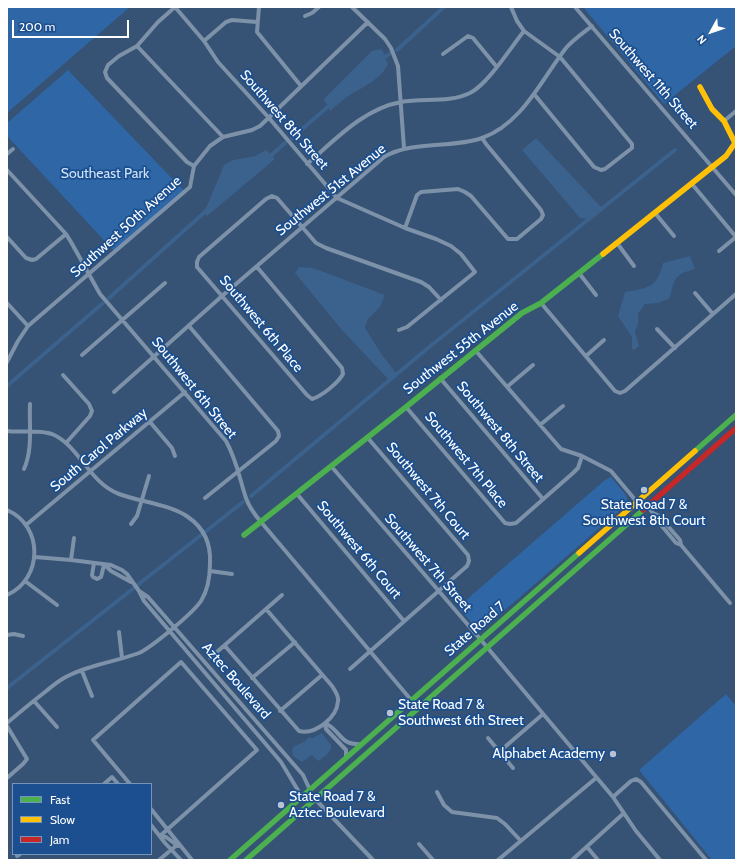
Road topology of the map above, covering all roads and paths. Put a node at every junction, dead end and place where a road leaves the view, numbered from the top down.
1 (175, 7) edge
2 (259, 7) edge
3 (319, 7) edge
4 (352, 7) edge
5 (511, 7) edge
6 (575, 7) edge
7 (305, 16) dead end
8 (257, 22) junction
9 (368, 22) junction
10 (592, 26) junction
11 (524, 31) junction
12 (204, 41) junction
13 (137, 46) junction
14 (443, 54) dead end
15 (560, 57) junction
16 (496, 66) junction
17 (301, 86) junction
18 (700, 87) dead end
19 (534, 94) junction
20 (400, 102) junction
21 (736, 111) edge
22 (269, 118) junction
23 (724, 122) junction
24 (223, 137) junction
25 (482, 138) junction
26 (404, 148) junction
27 (13, 149) dead end
28 (7, 154) edge
29 (308, 164) junction
30 (194, 166) junction
31 (712, 167) junction
32 (7, 170) edge
33 (692, 184) junction
34 (736, 195) edge
35 (337, 198) junction
36 (655, 213) junction
37 (302, 227) junction
38 (405, 228) junction
39 (66, 234) junction
40 (674, 236) dead end
41 (7, 237) edge
42 (736, 237) edge
43 (616, 243) junction
44 (719, 251) dead end
45 (634, 266) dead end
46 (257, 267) junction
47 (579, 274) junction
48 (89, 275) junction
49 (165, 283) dead end
50 (695, 293) dead end
51 (736, 294) edge
52 (596, 295) dead end
53 (222, 296) junction
54 (440, 300) junction
55 (7, 303) edge
56 (541, 304) junction
57 (713, 314) junction
58 (123, 320) junction
59 (28, 326) junction
60 (189, 326) junction
61 (657, 328) dead end
62 (399, 330) dead end
63 (604, 340) dead end
64 (675, 348) junction
65 (475, 350) junction
66 (82, 355) dead end
67 (155, 356) junction
68 (586, 356) junction
69 (7, 361) edge
70 (533, 365) dead end
71 (63, 375) dead end
72 (440, 378) junction
73 (508, 386) junction
74 (114, 392) dead end
75 (184, 392) junction
76 (30, 404) dead end
77 (563, 406) dead end
78 (406, 407) junction
79 (736, 415) edge
80 (150, 422) junction
81 (540, 425) junction
82 (724, 425) junction
83 (736, 428) edge
84 (7, 431) edge
85 (30, 432) junction
86 (367, 437) junction
87 (66, 443) junction
88 (711, 450) junction
89 (175, 456) dead end
90 (582, 456) junction
91 (331, 466) junction
92 (24, 469) dead end
93 (90, 471) junction
94 (239, 471) junction
95 (149, 476) dead end
96 (651, 490) junction
97 (297, 494) junction
98 (204, 498) dead end
99 (542, 499) junction
100 (141, 501) junction
101 (637, 502) junction
102 (647, 506) junction
103 (7, 510) edge
104 (261, 522) junction
105 (630, 522) junction
106 (131, 524) dead end
107 (26, 525) junction
108 (244, 535) dead end
109 (74, 538) dead end
110 (35, 557) junction
111 (71, 560) junction
112 (94, 564) junction
113 (104, 565) junction
114 (210, 571) junction
115 (232, 574) dead end
116 (25, 581) junction
117 (139, 591) junction
118 (438, 591) junction
119 (7, 595) edge
120 (282, 595) dead end
121 (730, 603) dead end
122 (57, 604) dead end
123 (266, 609) junction
124 (404, 621) junction
125 (174, 627) junction
126 (169, 631) junction
127 (118, 632) dead end
128 (7, 635) edge
129 (23, 636) dead end
130 (481, 640) junction
131 (295, 642) junction
132 (225, 646) junction
133 (487, 647) junction
134 (194, 650) junction
135 (370, 652) junction
136 (190, 655) junction
137 (122, 658) junction
138 (210, 658) dead end
139 (350, 669) dead end
140 (82, 671) junction
141 (322, 675) junction
142 (252, 678) junction
143 (92, 696) dead end
144 (34, 701) junction
145 (412, 701) junction
146 (280, 711) junction
147 (543, 714) junction
148 (406, 719) junction
149 (7, 723) edge
150 (325, 723) junction
151 (7, 726) edge
152 (57, 727) dead end
153 (488, 738) dead end
154 (363, 744) junction
155 (499, 752) junction
156 (346, 758) junction
157 (513, 768) dead end
158 (7, 778) edge
159 (596, 778) junction
160 (321, 780) junction
161 (105, 783) edge
162 (117, 783) edge
163 (129, 783) edge
164 (310, 790) junction
165 (437, 792) dead end
166 (302, 797) junction
167 (613, 797) junction
168 (315, 799) junction
169 (152, 810) edge
170 (301, 812) junction
171 (624, 814) junction
172 (152, 825) edge
173 (168, 829) junction
174 (160, 836) junction
175 (520, 840) junction
176 (419, 844) dead end
177 (177, 845) junction
178 (587, 847) junction
179 (171, 850) junction
180 (184, 851) junction
181 (159, 860) edge
182 (181, 860) edge
183 (192, 860) edge
184 (230, 860) edge
185 (246, 860) edge
186 (373, 860) edge
187 (432, 860) edge
188 (498, 860) edge
189 (572, 860) edge
190 (598, 860) edge
191 (660, 860) edge
192 (706, 860) edge

1 - 12 street, Southwest 8th Street
1 - 13 street
2 - 8 street
3 - 7 street
4 - 9 street
5 - 11 street
6 - 10 street, Southwest 11th Street
8 - 12 street
8 - 17 street
9 - 17 street, Southwest 50th Avenue
9 - 20 street
10 - 15 street, Southwest 51st Avenue
10 - 31 street, Southwest 11th Street
11 - 15 street
11 - 16 street
12 - 22 street, Southwest 8th Street
13 - 24 street
13 - 30 street
14 - 16 street
15 - 19 street, Southwest 51st Avenue
15 - 19 street
16 - 20 street
17 - 22 street, Southwest 50th Avenue
18 - 23 main road, Southwest 11th Street
19 - 25 street, Southwest 51st Avenue
20 - 26 street
20 - 29 street
21 - 23 street
22 - 24 street, Southwest 50th Avenue
22 - 29 street, Southwest 8th Street
23 - 31 main road, Southwest 11th Street
24 - 30 street, Southwest 50th Avenue
25 - 26 street, Southwest 51st Avenue
25 - 38 street
26 - 35 street, Southwest 51st Avenue
27 - 28 street
29 - 35 street, Southwest 8th Street
30 - 48 street, Southwest 50th Avenue
31 - 33 main road, Southwest 55th Avenue
31 - 34 street, Southwest 11th Street
32 - 39 street, Southwest 6th Street
33 - 36 main road, Southwest 55th Avenue
33 - 42 street
35 - 37 street, Southwest 51st Avenue
35 - 38 street, Southwest 8th Street
36 - 40 street
36 - 43 main road, Southwest 55th Avenue
37 - 46 street, Southwest 51st Avenue
37 - 53 street, Southwest 6th Place
37 - 54 street
38 - 54 street, Southwest 8th Street
39 - 41 street
39 - 48 street, Southwest 6th Street
42 - 44 street
43 - 45 street
43 - 47 main road, Southwest 55th Avenue
46 - 53 street, Southwest 51st Avenue
46 - 53 street, Southwest 6th Place
47 - 52 street
47 - 56 main road, Southwest 55th Avenue
48 - 58 street, Southwest 6th Street
48 - 59 street, Southwest 50th Avenue
49 - 58 street
50 - 57 street
51 - 57 street
53 - 60 street, Southwest 51st Avenue
54 - 62 street
55 - 59 street
56 - 65 main road, Southwest 55th Avenue
56 - 68 street
57 - 64 street
58 - 66 street
58 - 67 street, Southwest 6th Street
59 - 69 street, Southwest 50th Avenue
60 - 67 street, Southwest 51st Avenue
60 - 94 street
61 - 64 street
63 - 68 street
64 - 68 street
65 - 72 main road, Southwest 55th Avenue
65 - 73 street
67 - 74 street, Southwest 51st Avenue
67 - 75 street, Southwest 6th Street
70 - 73 street
71 - 87 street
72 - 78 main road, Southwest 55th Avenue
72 - 99 street, Southwest 8th Street
73 - 81 street
75 - 80 street, South Carol Parkway
75 - 94 street, Southwest 6th Street
76 - 85 street
77 - 81 street
78 - 86 main road, Southwest 55th Avenue
78 - 99 street, Southwest 7th Place
79 - 82 main road, State Road 7
80 - 89 street
80 - 93 street, South Carol Parkway
81 - 90 street
82 - 88 main road
82 - 96 main road, State Road 7
83 - 88 main road, State Road 7
84 - 85 street
85 - 87 street
85 - 92 street
86 - 91 main road, Southwest 55th Avenue
86 - 118 street, Southwest 7th Court
87 - 93 street
88 - 102 main road, State Road 7
90 - 99 street
90 - 101 street
91 - 97 main road, Southwest 55th Avenue
91 - 118 street, Southwest 7th Street
93 - 100 street
93 - 107 street, South Carol Parkway
94 - 98 street
94 - 104 street, Southwest 6th Street
95 - 100 street
96 - 101 main road, State Road 7
96 - 102 main road
97 - 104 main road, Southwest 55th Avenue
97 - 124 street, Southwest 6th Court
100 - 106 street
100 - 114 street
101 - 105 main road
101 - 130 main road, State Road 7
102 - 105 main road, State Road 7
102 - 121 street
103 - 107 street
104 - 108 main road, Southwest 55th Avenue
104 - 135 street, Southwest 6th Street
105 - 133 main road, State Road 7
107 - 110 street
109 - 111 street
110 - 111 street, Aztec Boulevard
110 - 116 street
111 - 112 street, Aztec Boulevard
112 - 113 street, Aztec Boulevard
112 - 113 street
113 - 117 street, Aztec Boulevard
114 - 115 street
114 - 125 street
116 - 119 street
116 - 122 street
117 - 125 street, Aztec Boulevard
117 - 126 street, Aztec Boulevard
118 - 124 street
118 - 130 street, Southwest 7th Street
120 - 123 street
123 - 131 street
123 - 132 street
124 - 135 street
125 - 126 street
125 - 134 street, Aztec Boulevard
126 - 136 street, Aztec Boulevard
126 - 137 street
127 - 137 street
128 - 129 street
130 - 133 street, Southwest 7th Street
130 - 145 main road, State Road 7
131 - 141 street
131 - 142 street
132 - 138 street
132 - 142 street
133 - 147 street, Southwest 7th Street
133 - 148 main road, State Road 7
134 - 136 street
134 - 164 street, Aztec Boulevard
135 - 139 street
135 - 145 street, Southwest 6th Street
136 - 166 street, Aztec Boulevard
137 - 140 street
140 - 143 street
140 - 144 street
141 - 146 street
141 - 150 street
142 - 146 street
144 - 149 street
144 - 152 street
145 - 148 main road
145 - 154 main road, State Road 7
146 - 150 street
147 - 155 street
147 - 159 street, Southwest 7th Street
148 - 168 main road, State Road 7
150 - 154 street
150 - 156 street
151 - 158 street
153 - 155 street
154 - 156 main road, State Road 7
155 - 157 street
156 - 160 main road, State Road 7
159 - 167 street, Southwest 7th Street
159 - 175 street
160 - 164 main road, State Road 7
160 - 168 main road
161 - 162 street
163 - 173 street
164 - 166 main road, State Road 7
164 - 170 main road
165 - 175 street
166 - 184 main road, State Road 7
167 - 171 street, Southwest 7th Street
167 - 192 street
168 - 170 main road, State Road 7
168 - 186 street
169 - 173 street
170 - 185 main road, State Road 7
171 - 178 street
171 - 191 street, Southwest 7th Street
172 - 174 street
173 - 174 street
173 - 180 street
174 - 177 street
174 - 179 street
175 - 188 street
176 - 187 street
177 - 179 street
177 - 180 street
178 - 189 street
178 - 190 street
179 - 181 street
179 - 182 street
180 - 183 street

